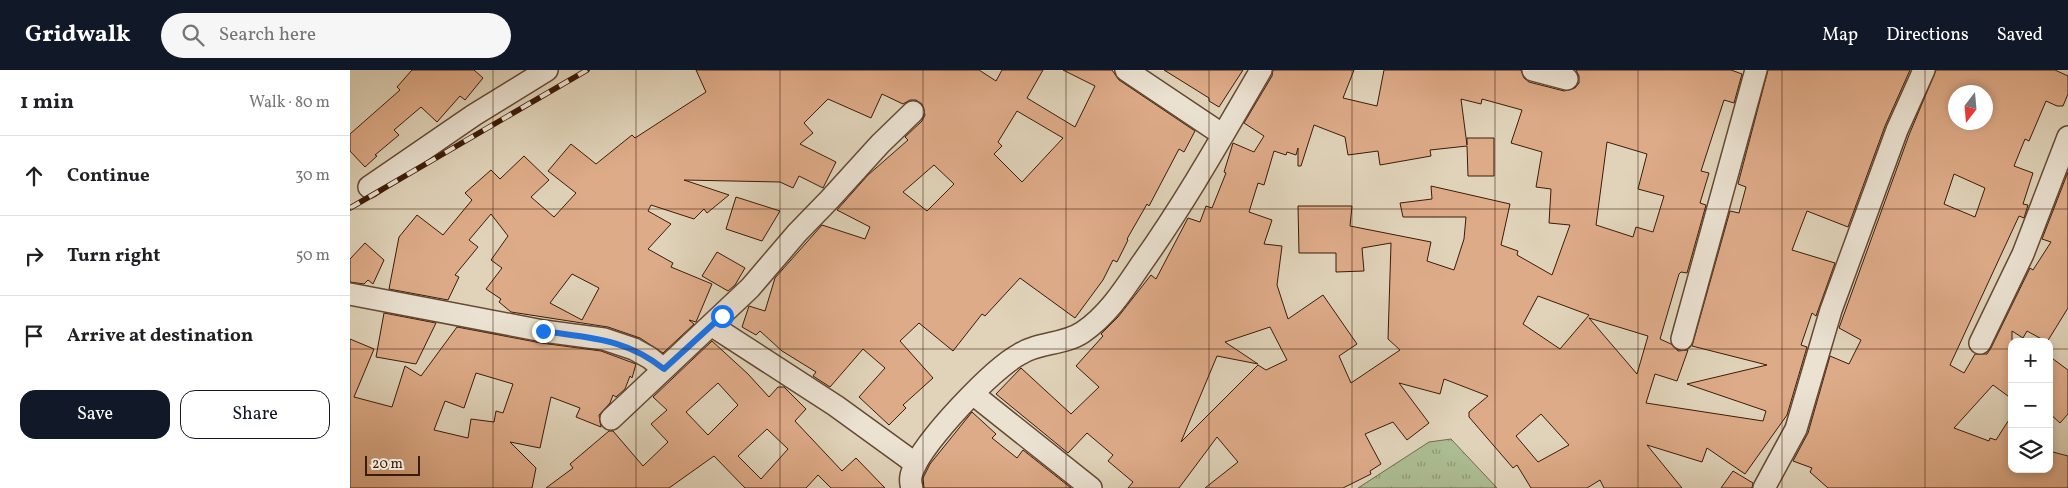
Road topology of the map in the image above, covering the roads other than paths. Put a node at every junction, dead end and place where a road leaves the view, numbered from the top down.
1 (547, 70) edge
2 (1126, 70) edge
3 (1261, 70) edge
4 (1533, 70) edge
5 (1756, 70) edge
6 (1924, 70) edge
7 (1567, 79) dead end
8 (913, 112) dead end
9 (1222, 136) junction
10 (2068, 138) edge
11 (369, 187) dead end
12 (350, 294) edge
13 (711, 325) junction
14 (1682, 340) dead end
15 (1980, 343) dead end
16 (664, 369) junction
17 (973, 394) junction
18 (611, 419) dead end
19 (916, 464) junction
20 (912, 488) edge
21 (1091, 488) edge
22 (1764, 488) edge

1 - 11 street
2 - 9 street
3 - 9 street
4 - 7 street
5 - 14 street
6 - 22 street
8 - 13 street
9 - 17 street
10 - 15 street
12 - 16 street
13 - 16 street
13 - 19 street
16 - 18 street
17 - 19 street
17 - 21 street
19 - 20 street

